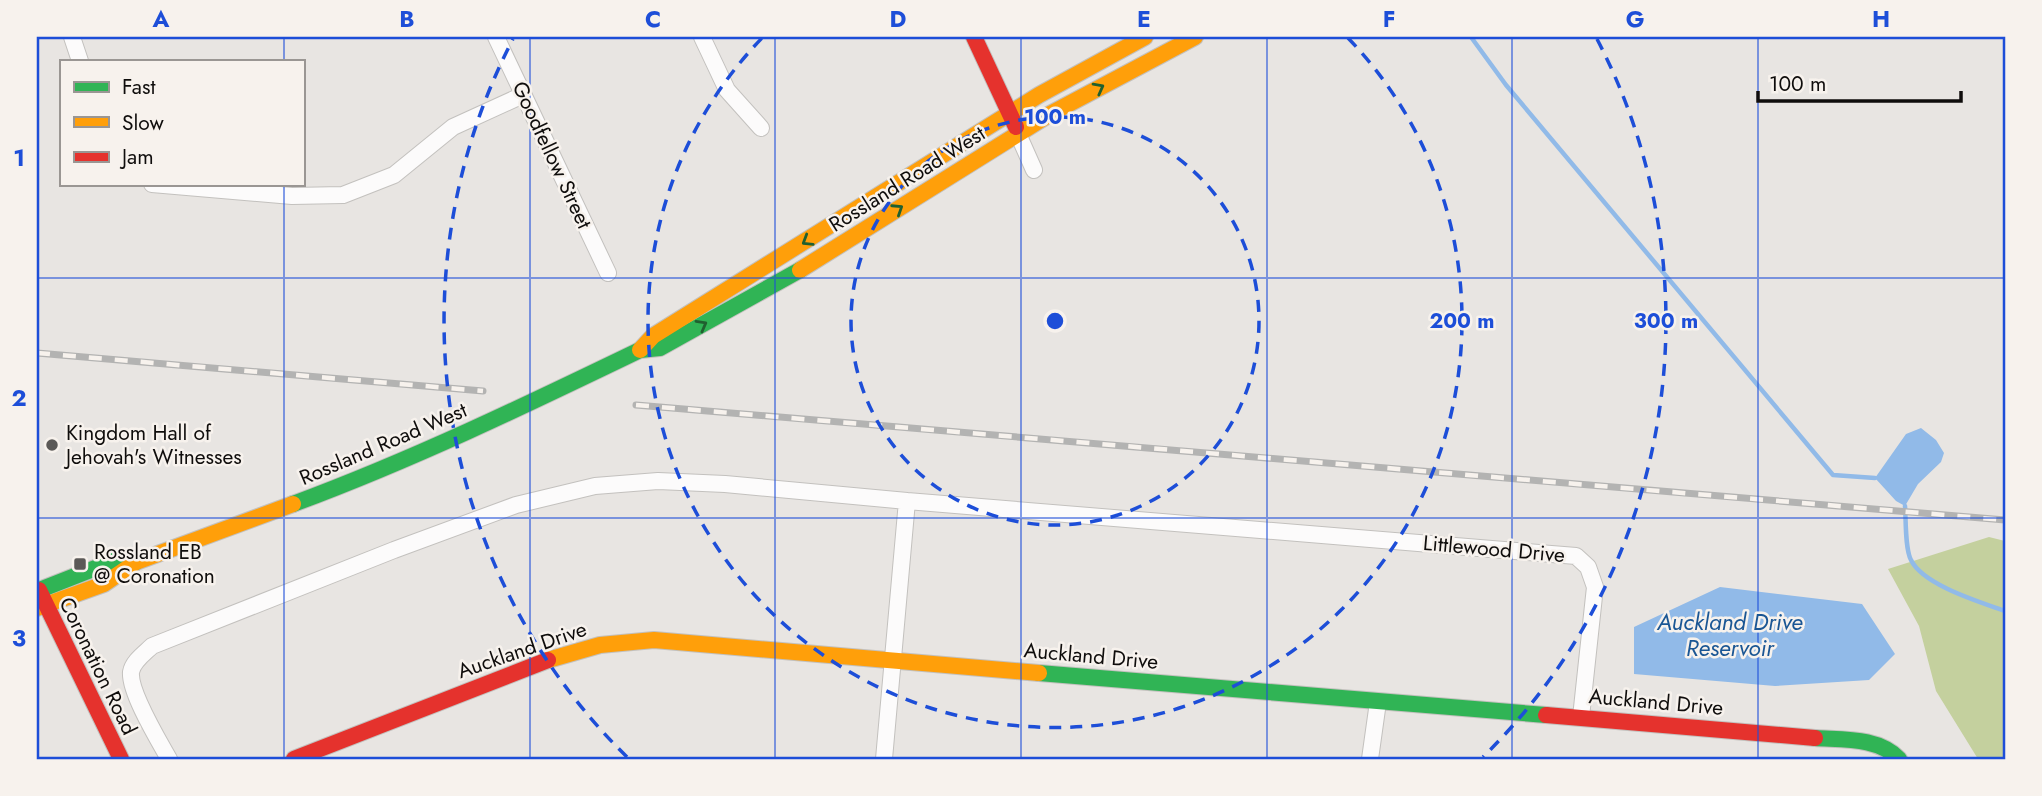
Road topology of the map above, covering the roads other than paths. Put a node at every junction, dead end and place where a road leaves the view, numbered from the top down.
1 (72, 37) edge
2 (496, 37) edge
3 (702, 37) edge
4 (974, 37) edge
5 (1145, 37) edge
6 (1195, 37) edge
7 (80, 60) edge
8 (523, 95) junction
9 (1010, 113) junction
10 (761, 128) dead end
11 (1018, 134) junction
12 (1034, 170) dead end
13 (175, 186) edge
14 (608, 273) dead end
15 (640, 350) junction
16 (907, 501) junction
17 (39, 599) edge
18 (892, 661) junction
19 (1378, 702) junction
20 (1581, 717) junction
21 (324, 754) edge
22 (121, 759) edge
23 (169, 759) edge
24 (294, 759) edge
25 (884, 759) edge
26 (1370, 759) edge
27 (1899, 759) edge

1 - 7 street
2 - 8 street, Goodfellow Street
3 - 10 street
4 - 9 street
5 - 9 street, Rossland Road West
11 -> 6 street, Rossland Road West
8 - 13 street
8 - 14 street, Goodfellow Street
9 - 11 street
9 -> 15 street, Rossland Road West
11 - 12 street
15 -> 11 street, Rossland Road West
15 - 17 street, Rossland Road West
16 - 18 street
16 - 20 street, Littlewood Drive
16 - 23 street
17 - 22 street, Coronation Road
18 - 19 street, Auckland Drive
18 - 21 street, Auckland Drive
18 - 25 street
19 - 20 street, Auckland Drive
19 - 26 street
20 - 27 street, Auckland Drive
21 - 24 street, Auckland Drive

